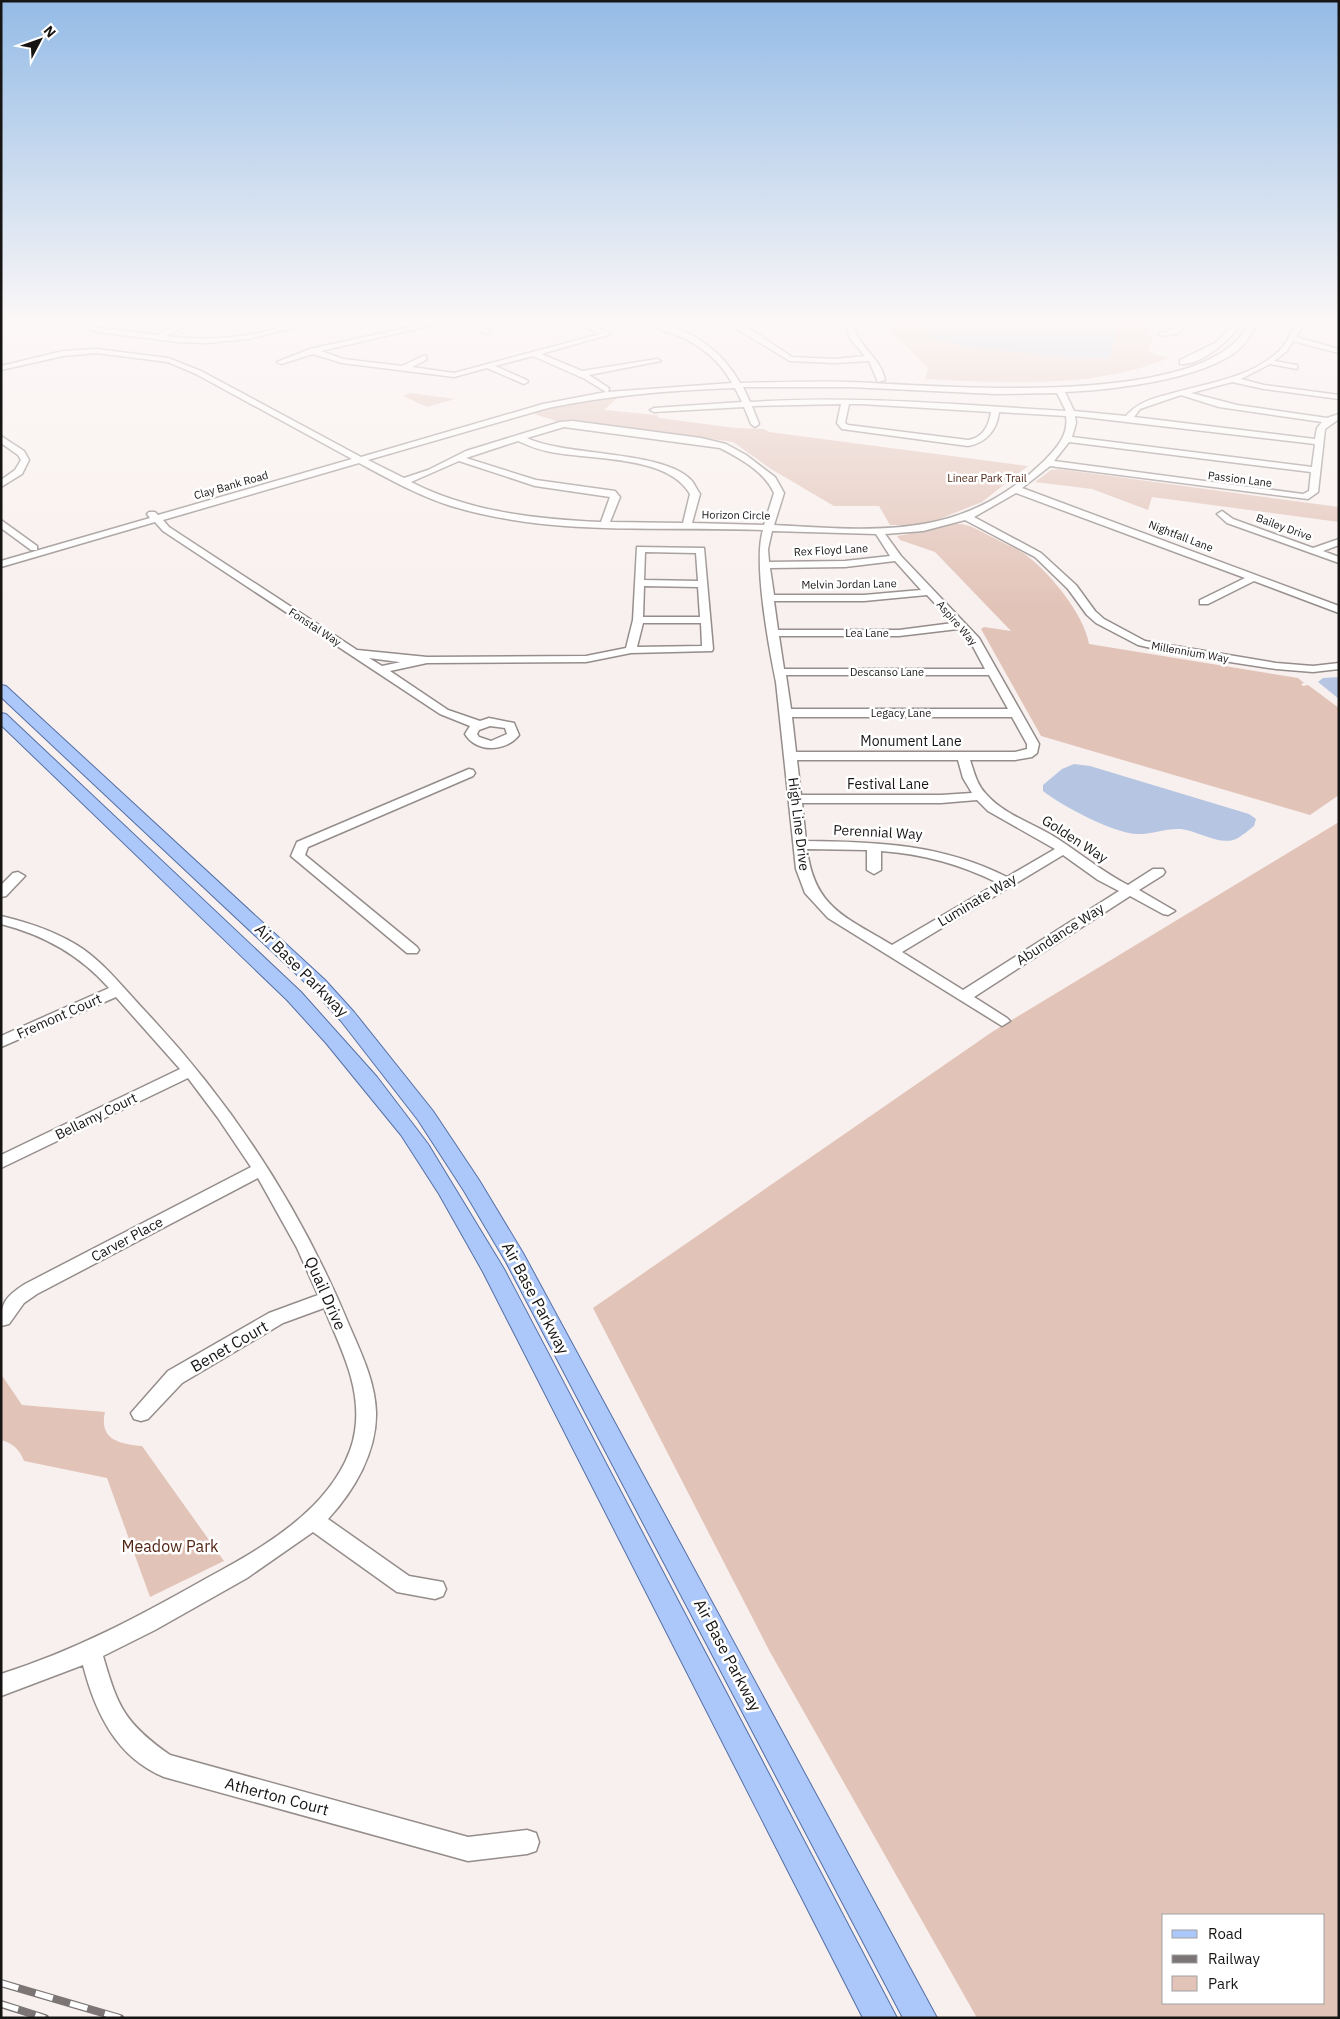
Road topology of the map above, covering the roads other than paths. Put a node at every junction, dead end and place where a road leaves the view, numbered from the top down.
1 (283, 419) edge
2 (484, 419) edge
3 (500, 419) edge
4 (753, 419) edge
5 (842, 419) edge
6 (994, 419) edge
7 (1071, 419) edge
8 (1130, 419) edge
9 (1320, 419) edge
10 (1332, 419) edge
11 (1328, 421) junction
12 (755, 424) dead end
13 (520, 438) junction
14 (1, 439) edge
15 (1069, 439) junction
16 (1319, 442) junction
17 (357, 458) junction
18 (457, 458) junction
19 (1046, 464) junction
20 (1316, 470) junction
21 (402, 482) junction
22 (1, 484) edge
23 (1014, 489) junction
24 (1222, 514) dead end
25 (154, 516) junction
26 (965, 516) junction
27 (1, 523) edge
28 (604, 526) junction
29 (687, 527) junction
30 (768, 528) junction
31 (878, 531) junction
32 (1339, 542) edge
33 (34, 548) junction
34 (1313, 551) junction
35 (1, 557) edge
36 (897, 558) junction
37 (1339, 560) edge
38 (1, 564) edge
39 (765, 564) junction
40 (1254, 577) junction
41 (639, 583) junction
42 (703, 584) junction
43 (930, 592) junction
44 (769, 598) junction
45 (1204, 602) dead end
46 (1339, 610) edge
47 (638, 620) junction
48 (706, 620) junction
49 (962, 625) junction
50 (773, 633) junction
51 (631, 650) junction
52 (355, 653) junction
53 (427, 660) junction
54 (1339, 666) edge
55 (381, 670) junction
56 (780, 672) junction
57 (993, 672) junction
58 (1, 690) edge
59 (786, 713) junction
60 (1016, 713) junction
61 (1, 717) edge
62 (479, 725) dead end
63 (1031, 752) joint
64 (791, 756) junction
65 (963, 756) junction
66 (469, 773) dead end
67 (980, 796) junction
68 (795, 799) junction
69 (800, 845) junction
70 (874, 846) junction
71 (1064, 849) junction
72 (874, 870) dead end
73 (1158, 872) dead end
74 (18, 876) dead end
75 (1007, 882) junction
76 (1129, 890) junction
77 (1, 893) edge
78 (1168, 911) dead end
79 (1, 920) edge
80 (412, 950) dead end
81 (891, 952) junction
82 (118, 990) junction
83 (963, 997) junction
84 (1002, 1021) dead end
85 (1, 1042) edge
86 (190, 1071) junction
87 (1, 1162) edge
88 (260, 1169) junction
89 (330, 1298) junction
90 (2, 1319) edge
91 (141, 1413) dead end
92 (313, 1520) junction
93 (435, 1589) dead end
94 (90, 1650) junction
95 (1, 1685) edge
96 (527, 1842) dead end
97 (881, 2018) edge
98 (921, 2018) edge

1 - 17 street, Horizon Circle
2 - 17 street, Clay Bank Road
3 - 17 street, Clay Bank Road
4 - 12 street
5 - 6 street
7 - 15 street
8 - 16 street
9 - 11 street
10 - 11 street
11 - 16 street, Passion Lane
13 - 18 street
13 - 29 street
13 - 30 street, High Line Drive
14 - 22 street
15 - 19 street, Horizon Circle
15 - 20 street
16 - 20 street, Passion Lane
17 - 21 street, Horizon Circle
17 - 25 street, Clay Bank Road
18 - 21 street
18 - 28 street
19 - 20 street, Passion Lane
19 - 23 street, Horizon Circle
21 - 28 street, Horizon Circle
23 - 26 street, Horizon Circle
23 - 40 street, Nightfall Lane
24 - 34 street, Bailey Drive
25 - 33 street, Clay Bank Road
25 - 38 street, Clay Bank Road
25 - 52 street, Fonstal Way
26 - 31 street, Horizon Circle
26 - 54 street, Millennium Way
27 - 33 street
28 - 29 street, Horizon Circle
29 - 30 street, Horizon Circle
30 - 31 street, Horizon Circle
30 - 39 street, High Line Drive
31 - 36 street, Aspire Way
32 - 34 street
33 - 35 street, Clay Bank Road
34 - 37 street, Bailey Drive
36 - 39 street, Rex Floyd Lane
36 - 43 street, Aspire Way
39 - 44 street, High Line Drive
40 - 45 street
40 - 46 street, Nightfall Lane
41 - 42 street
41 - 42 street
41 - 47 street
42 - 48 street
43 - 44 street, Melvin Jordan Lane
43 - 49 street, Aspire Way
44 - 50 street, High Line Drive
47 - 48 street
47 - 51 street
48 - 51 street
49 - 50 street, Lea Lane
49 - 57 street, Aspire Way
50 - 56 street, High Line Drive
51 - 53 street
52 - 53 street
52 - 55 street, Fonstal Way
53 - 55 street
55 - 62 street, Fonstal Way
56 - 57 street, Descanso Lane
56 - 59 street, High Line Drive
57 - 60 street, Aspire Way
58 - 98 main road, Air Base Parkway
59 - 60 street, Legacy Lane
59 - 64 street, High Line Drive
60 - 63 street, Aspire Way
61 - 97 main road, Air Base Parkway
63 - 65 street, Monument Lane
64 - 65 street, Monument Lane
64 - 68 street, High Line Drive
65 - 67 street, Golden Way
66 - 80 street
67 - 68 street, Festival Lane
67 - 71 street, Golden Way
68 - 69 street, High Line Drive
69 - 70 street, Perennial Way
69 - 81 street, High Line Drive
70 - 72 street
70 - 75 street, Perennial Way
71 - 75 street, Luminate Way
71 - 76 street, Golden Way
73 - 76 street, Abundance Way
74 - 77 street
75 - 81 street, Luminate Way
76 - 78 street, Golden Way
76 - 83 street, Abundance Way
79 - 82 street, Quail Drive
81 - 83 street, High Line Drive
82 - 85 street, Fremont Court
82 - 86 street, Quail Drive
83 - 84 street, High Line Drive
86 - 87 street, Bellamy Court
86 - 88 street, Quail Drive
88 - 89 street, Quail Drive
88 - 90 street, Carver Place
89 - 91 street, Benet Court
89 - 92 street, Quail Drive
92 - 93 street
92 - 94 street, Quail Drive
94 - 95 street, Quail Drive
94 - 96 street, Atherton Court

